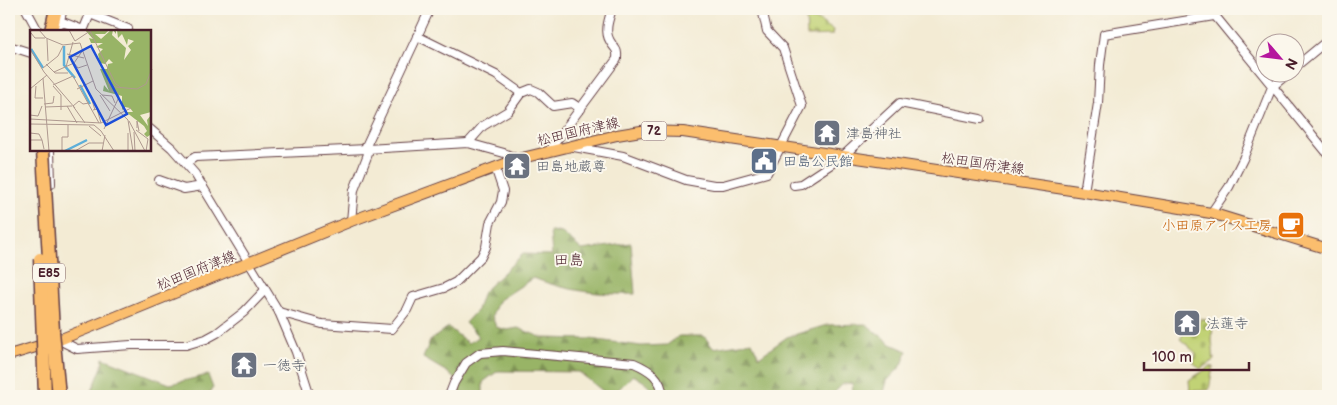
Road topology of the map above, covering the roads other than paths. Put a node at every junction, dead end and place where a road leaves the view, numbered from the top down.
1 (26, 9) edge
2 (48, 9) edge
3 (56, 9) edge
4 (63, 9) edge
5 (430, 9) edge
6 (612, 9) edge
7 (762, 9) edge
8 (1214, 12) edge
9 (55, 26) edge
10 (37, 30) edge
11 (43, 30) edge
12 (77, 30) edge
13 (83, 30) edge
14 (127, 30) edge
15 (417, 36) junction
16 (1328, 42) edge
17 (9, 46) edge
18 (30, 53) edge
19 (1304, 60) edge
20 (1278, 82) edge
21 (1272, 87) junction
22 (521, 93) junction
23 (581, 110) junction
24 (980, 119) dead end
25 (151, 130) edge
26 (468, 143) junction
27 (569, 146) junction
28 (780, 147) junction
29 (367, 150) junction
30 (35, 151) edge
31 (43, 151) edge
32 (50, 151) edge
33 (548, 152) junction
34 (1328, 154) edge
35 (842, 157) junction
36 (518, 159) junction
37 (186, 163) junction
38 (495, 167) junction
39 (159, 180) dead end
40 (794, 185) dead end
41 (203, 186) junction
42 (1084, 192) junction
43 (1211, 213) junction
44 (351, 221) junction
45 (1328, 249) edge
46 (248, 263) junction
47 (265, 290) junction
48 (279, 312) junction
49 (59, 340) junction
50 (9, 355) edge
51 (45, 396) edge
52 (59, 396) edge
53 (310, 396) edge
54 (449, 396) edge
55 (663, 396) edge

1 - 10 street
2 - 11 highway
3 - 9 highway
4 - 9 street
5 - 15 street
6 - 23 street
7 - 28 street
8 - 21 street
8 - 42 street
9 - 12 street
13 - 14 street
15 - 22 street
15 - 29 street
16 - 19 street
17 - 18 street
20 - 21 street
21 - 34 street
21 - 43 street
22 - 23 street
22 - 26 street
23 - 33 street
24 - 35 street
25 - 37 street
26 - 29 street
26 - 36 street
27 - 28 main road, 松田国府津線 / 72
27 - 28 street
27 - 33 main road, 松田国府津線 / 72
28 - 35 main road, 松田国府津線 / 72
29 - 37 street
29 - 44 street
30 - 51 highway, E85, bridge
31 - 52 highway, E85, bridge
32 - 49 street
33 - 36 main road, 松田国府津線 / 72
35 - 40 street
35 - 42 main road, 松田国府津線 / 72
36 - 38 main road, 松田国府津線 / 72
37 - 41 street
38 - 44 main road, 松田国府津線 / 72
38 - 48 street
39 - 41 street
41 - 46 street
42 - 43 main road, 松田国府津線 / 72
43 - 45 main road, 松田国府津線 / 72
44 - 46 main road, 松田国府津線 / 72
46 - 47 street
46 - 49 main road, 松田国府津線 / 72
47 - 48 street
47 - 49 street
48 - 53 street
49 - 50 main road, 松田国府津線 / 72
54 - 55 street

